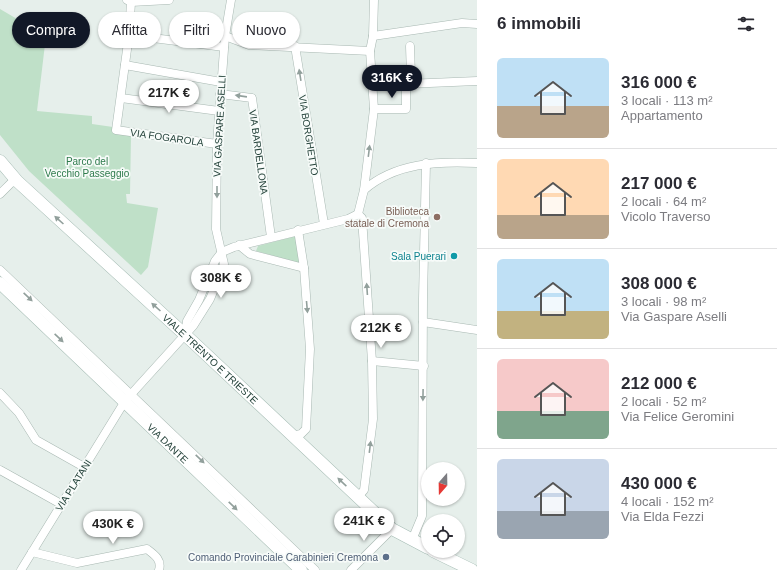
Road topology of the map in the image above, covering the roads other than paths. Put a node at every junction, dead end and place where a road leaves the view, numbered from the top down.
1 (169, 0) edge
2 (175, 0) edge
3 (231, 0) edge
4 (374, 0) edge
5 (129, 1) edge
6 (129, 12) edge
7 (477, 24) edge
8 (224, 36) joint
9 (373, 36) junction
10 (232, 39) edge
11 (300, 46) edge
12 (410, 46) dead end
13 (127, 48) edge
14 (224, 48) edge
15 (295, 48) edge
16 (370, 51) junction
17 (124, 65) junction
18 (477, 81) edge
19 (221, 82) junction
20 (406, 84) junction
21 (220, 94) junction
22 (121, 98) junction
23 (374, 109) junction
24 (219, 111) junction
25 (217, 144) junction
26 (0, 161) edge
27 (426, 162) junction
28 (477, 163) edge
29 (13, 177) junction
30 (0, 187) edge
31 (364, 190) junction
32 (0, 194) edge
33 (358, 214) junction
34 (324, 224) junction
35 (298, 230) junction
36 (271, 237) junction
37 (239, 245) junction
38 (222, 252) junction
39 (304, 268) junction
40 (0, 270) edge
41 (5, 281) edge
42 (423, 322) junction
43 (42, 323) junction
44 (57, 324) junction
45 (477, 330) edge
46 (185, 335) junction
47 (372, 360) junction
48 (424, 366) junction
49 (0, 394) edge
50 (128, 397) junction
51 (292, 436) junction
52 (84, 467) junction
53 (0, 470) edge
54 (358, 497) junction
55 (61, 504) junction
56 (392, 529) junction
57 (412, 540) junction
58 (421, 544) edge
59 (32, 552) junction
60 (447, 558) edge
61 (296, 565) edge
62 (21, 570) edge
63 (159, 570) edge
64 (315, 570) edge
65 (352, 570) edge
66 (472, 570) edge

1 - 2 street
1 - 5 street
3 - 8 street, VIA GASPARE ASELLI
4 - 9 street
5 - 6 street
7 - 9 street
8 - 10 street
9 - 16 street
11 - 16 street
12 - 20 street
13 - 17 street
14 - 19 street, VIA GASPARE ASELLI
34 -> 15 street, VIA BORGHETTO
16 - 23 street
17 - 19 street
17 - 22 street
18 - 20 street
19 - 21 street, VIA GASPARE ASELLI
20 - 23 street
21 - 24 street, VIA GASPARE ASELLI
36 -> 21 street, VIA BARDELLONA
22 - 24 street
22 - 25 street, VIA FOGAROLA
31 -> 23 street
24 - 25 street, VIA GASPARE ASELLI
25 -> 38 street, VIA GASPARE ASELLI
26 - 29 main road, VIALE TRENTO E TRIESTE
27 - 28 street
27 - 31 street
27 - 42 street
29 - 30 street
29 - 32 street
46 -> 29 main road, VIALE TRENTO E TRIESTE
31 - 33 street
33 - 34 street
47 -> 33 street
34 - 35 street
35 - 36 street
35 - 39 street
36 - 37 street
37 - 38 street
37 - 39 street
38 - 46 street, VIA GASPARE ASELLI
39 -> 51 street
40 - 41 street, VIA DANTE
41 - 43 main road, VIA DANTE
41 -> 44 street, VIA DANTE
42 - 45 street
42 - 48 street
43 - 44 street
43 -> 50 main road, VIA DANTE
44 - 50 street, VIA DANTE
46 - 50 street, VIA PLATANI
46 - 51 main road, VIALE TRENTO E TRIESTE
47 - 48 street
54 -> 47 street
48 -> 57 street
49 - 52 street
50 - 52 street, VIA PLATANI
50 -> 61 main road, VIA DANTE
54 -> 51 main road, VIALE TRENTO E TRIESTE
52 - 55 street, VIA PLATANI
53 - 55 street
54 - 56 main road, VIALE TRENTO E TRIESTE
55 - 59 street, VIA PLATANI
56 - 57 main road, VIALE TRENTO E TRIESTE
56 - 65 street
57 - 58 main road, VIALE TRENTO E TRIESTE
59 - 62 street, VIA PLATANI
59 - 63 street
60 - 66 main road
61 - 64 street, VIA DANTE

